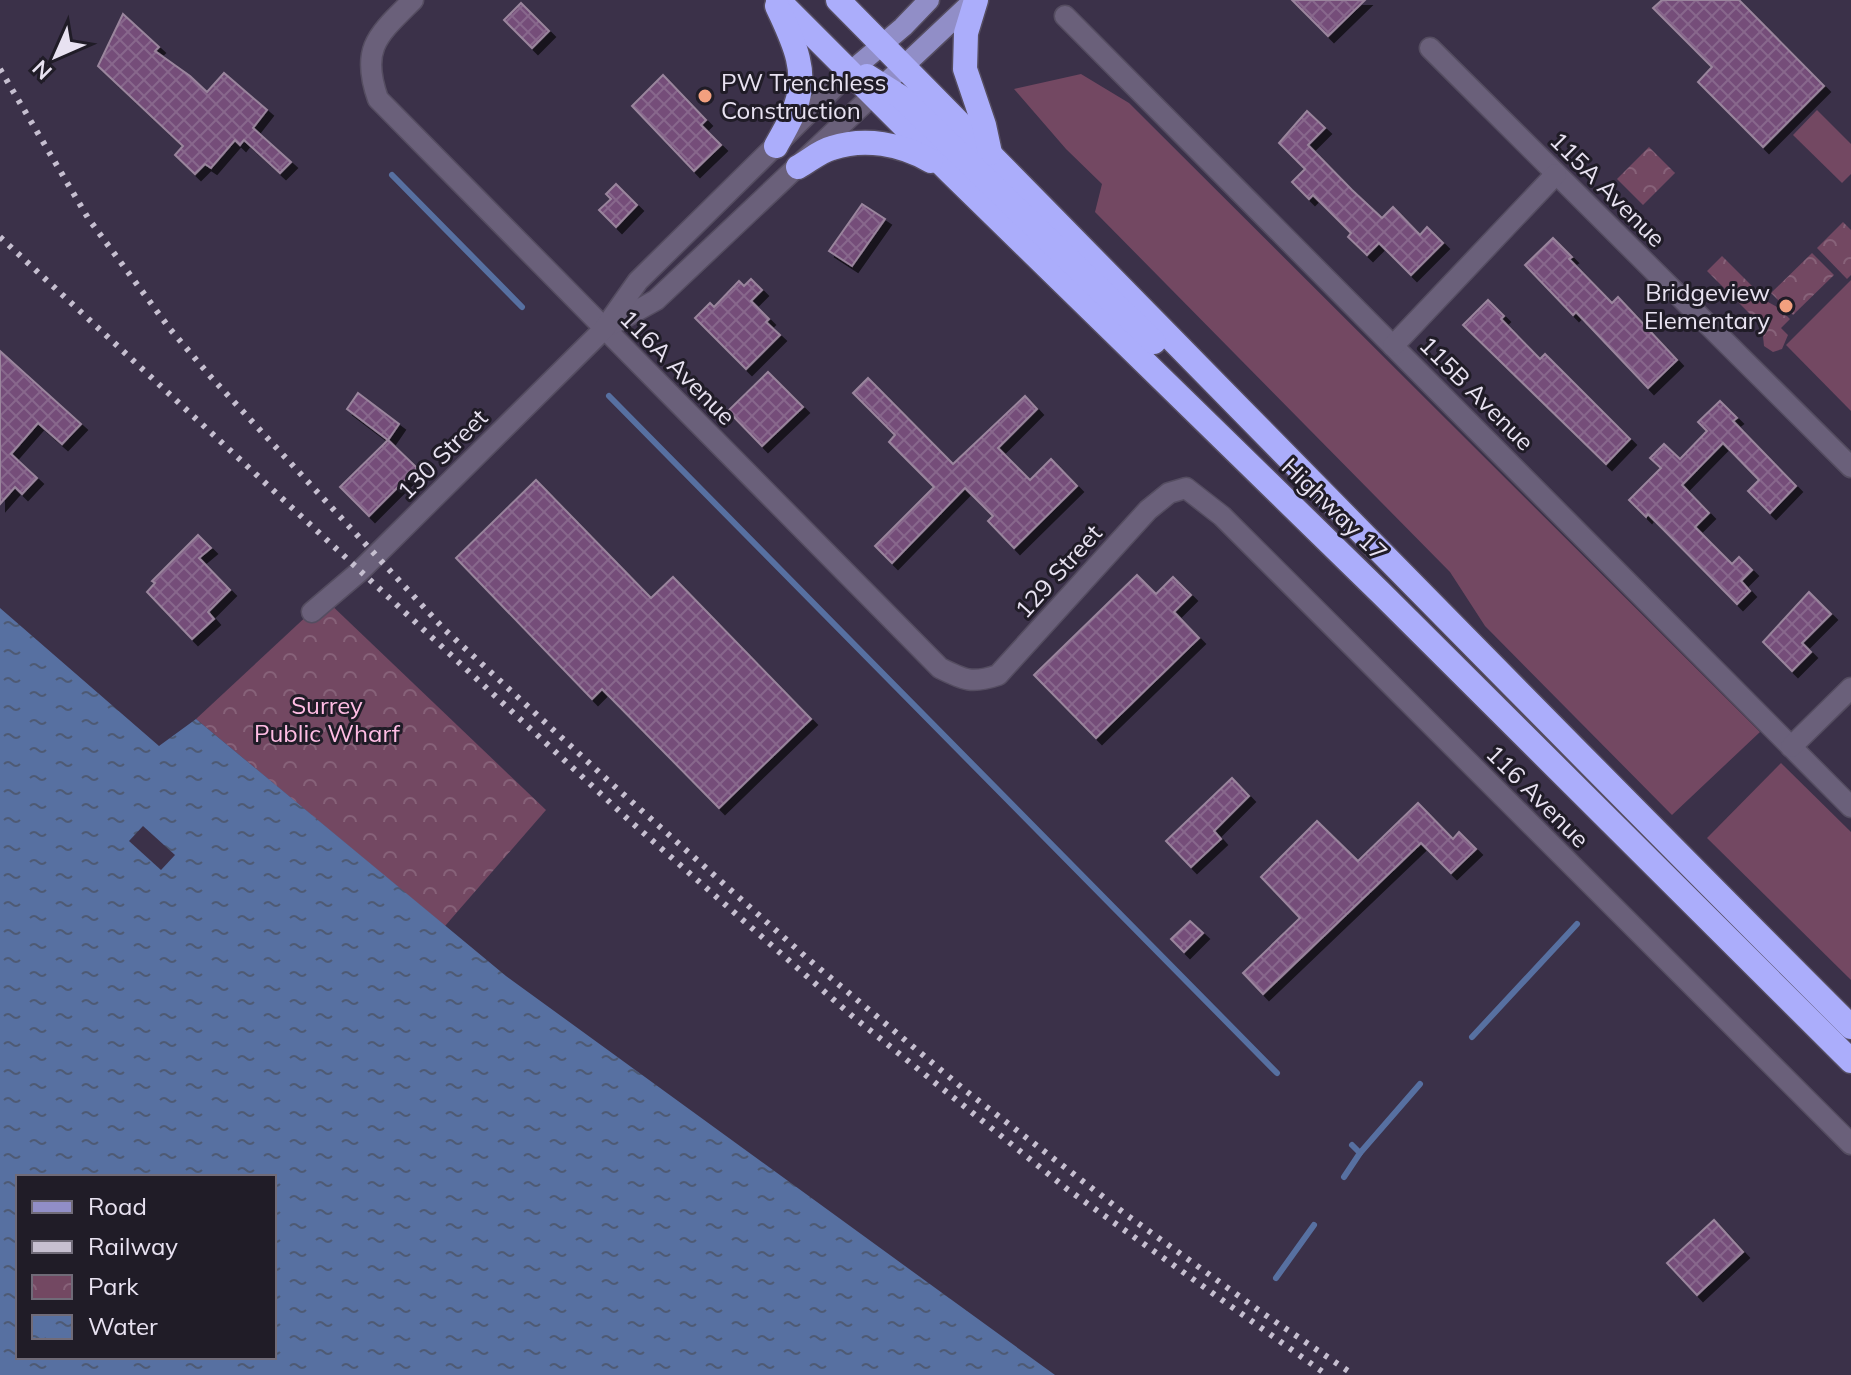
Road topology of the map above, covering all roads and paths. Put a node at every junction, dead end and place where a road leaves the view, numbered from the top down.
1 (413, 0) edge
2 (776, 0) edge
3 (838, 0) edge
4 (929, 0) edge
5 (975, 0) edge
6 (1065, 16) dead end
7 (882, 44) junction
8 (1430, 48) dead end
9 (904, 66) junction
10 (850, 72) junction
11 (879, 90) junction
12 (776, 146) junction
13 (990, 153) junction
14 (798, 167) junction
15 (950, 172) junction
16 (1556, 174) junction
17 (604, 329) junction
18 (1393, 346) junction
19 (1276, 442) junction
20 (1851, 467) edge
21 (1186, 488) joint
22 (312, 612) dead end
23 (965, 680) joint
24 (1851, 688) edge
25 (1791, 747) junction
26 (1851, 807) edge
27 (1851, 1027) edge
28 (1851, 1061) edge
29 (1851, 1144) edge

1 - 17 street, 116A Avenue
2 - 10 highway, Highway 17
2 - 12 highway
3 - 7 highway, Highway 17
4 - 7 main road
5 - 9 main road
5 - 13 highway
6 - 18 street, 115B Avenue
7 - 9 highway, Highway 17
7 - 10 main road
8 - 16 street, 115A Avenue
9 - 11 main road
9 - 13 highway, Highway 17
10 - 11 highway, Highway 17
10 - 12 street, 130 Street
11 - 14 street, 130 Street
11 - 15 highway, Highway 17
11 - 19 highway
12 - 17 street, 130 Street
13 - 19 highway, Highway 17
14 - 15 highway
14 - 17 street, 130 Street
15 - 28 highway, Highway 17
16 - 18 street
16 - 20 street, 115A Avenue
17 - 22 street, 130 Street
17 - 23 street, 116A Avenue
18 - 25 street, 115B Avenue
19 - 27 highway, Highway 17
21 - 23 street, 129 Street
21 - 29 street, 116 Avenue
24 - 25 street
25 - 26 street, 115B Avenue

